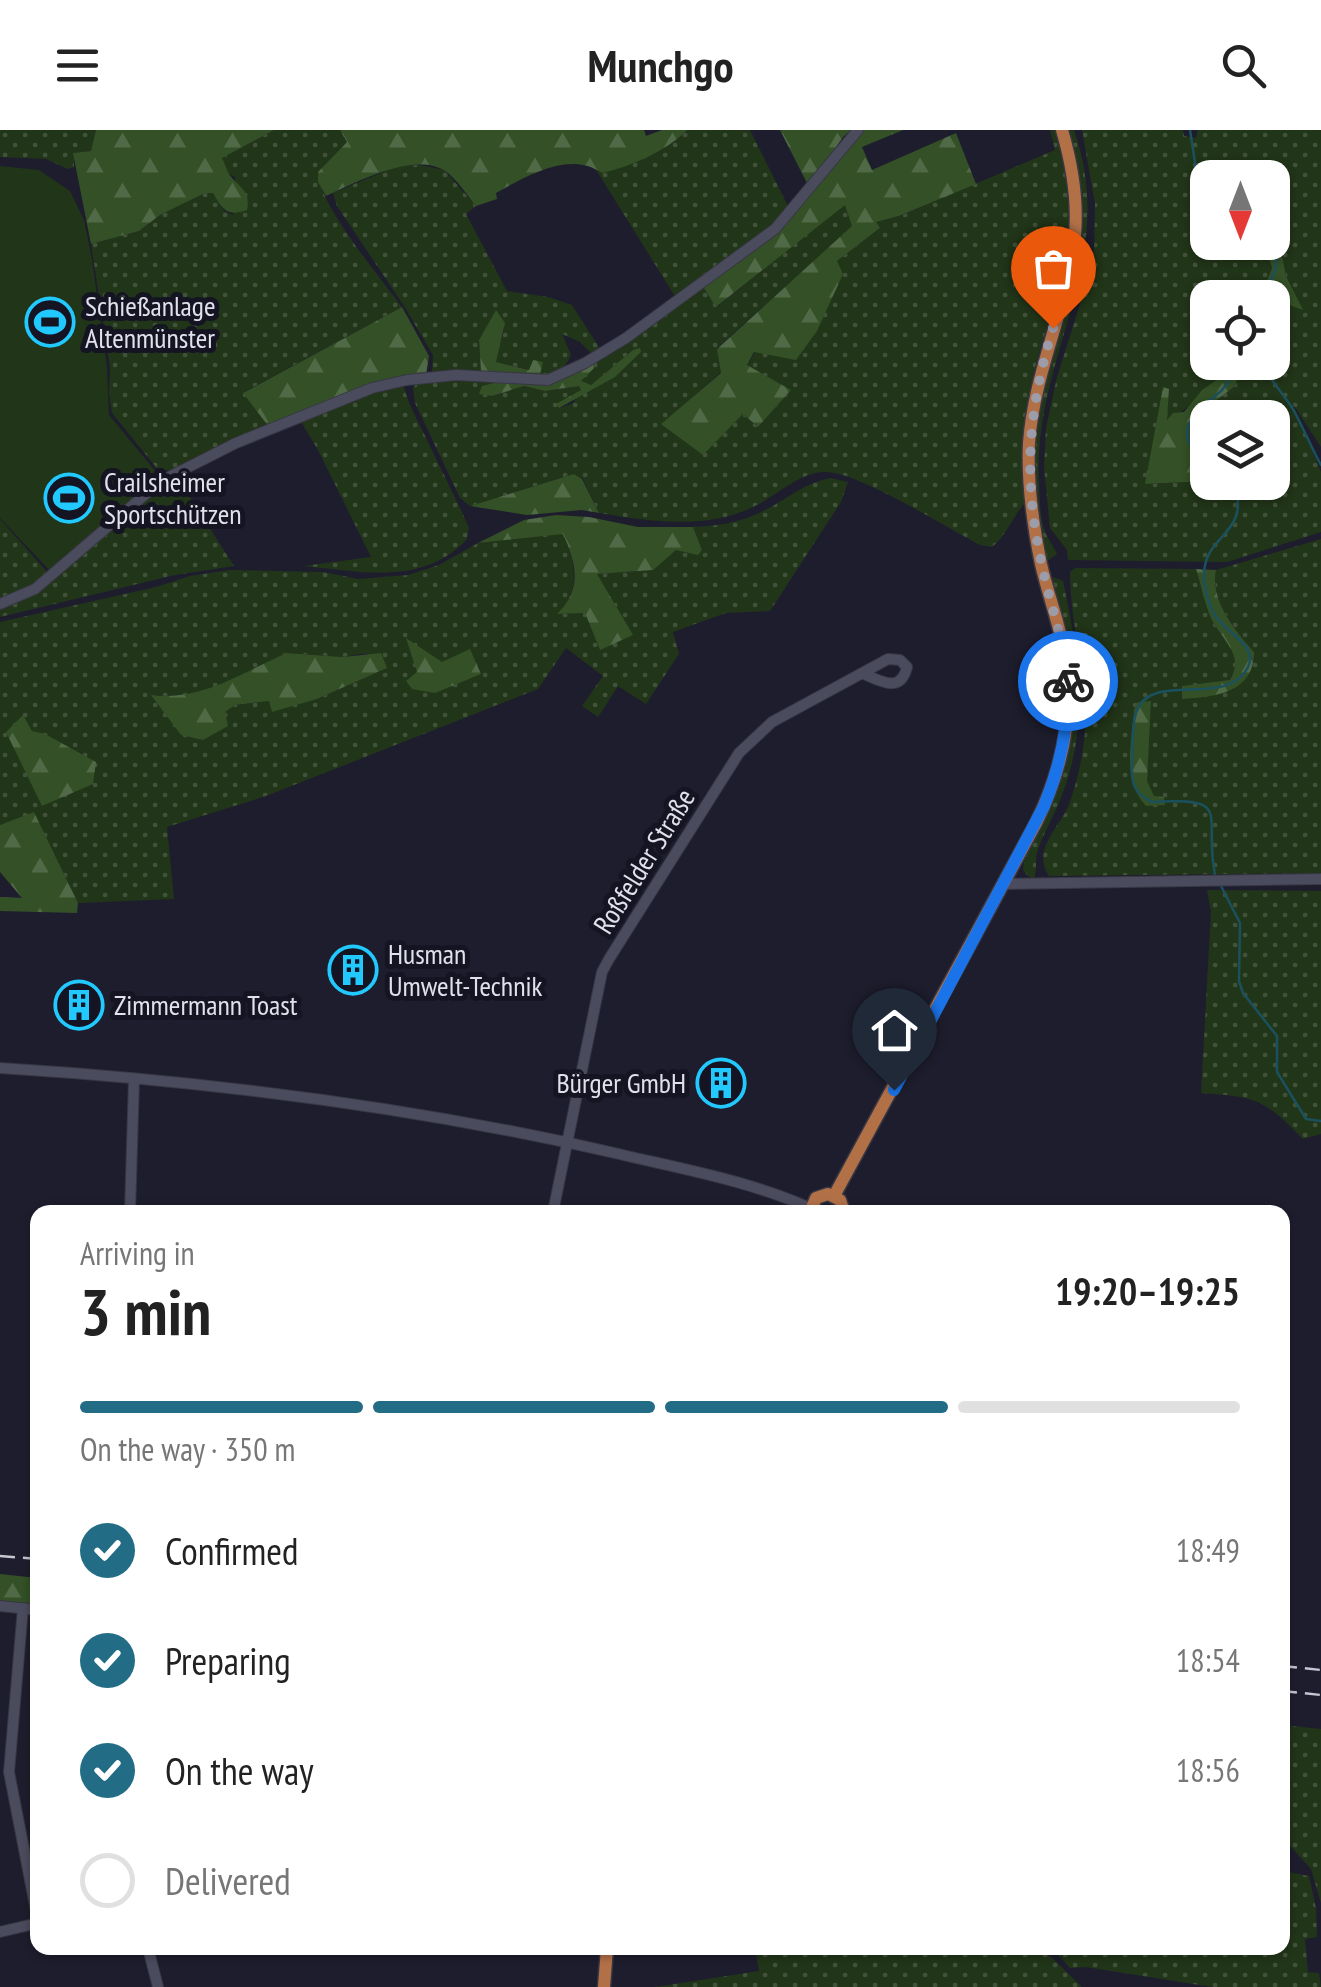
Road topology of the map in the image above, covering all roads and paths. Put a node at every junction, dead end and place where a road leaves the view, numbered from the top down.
1 (858, 130) edge
2 (1062, 130) edge
3 (0, 604) edge
4 (864, 674) dead end
5 (1321, 879) edge
6 (1003, 884) junction
7 (0, 1068) edge
8 (134, 1079) junction
9 (567, 1143) junction
10 (834, 1196) junction
11 (130, 1205) edge
12 (554, 1205) edge
13 (795, 1205) edge
14 (812, 1205) edge
15 (842, 1205) edge
16 (0, 1606) edge
17 (23, 1608) junction
18 (30, 1609) edge
19 (30, 1882) edge
20 (30, 1924) edge
21 (0, 1932) edge
22 (150, 1955) edge
23 (607, 1955) edge
24 (158, 1987) edge
25 (604, 1987) edge

1 - 3 street
2 - 6 main road
4 - 9 street, Roßfelder Straße
5 - 6 street
6 - 10 main road
7 - 8 street
8 - 9 street
8 - 11 street
9 - 12 street, Roßfelder Straße
9 - 13 street
10 - 14 main road
10 - 15 main road
16 - 17 street
17 - 18 street
17 - 19 street
20 - 21 street
22 - 24 street
23 - 25 main road

